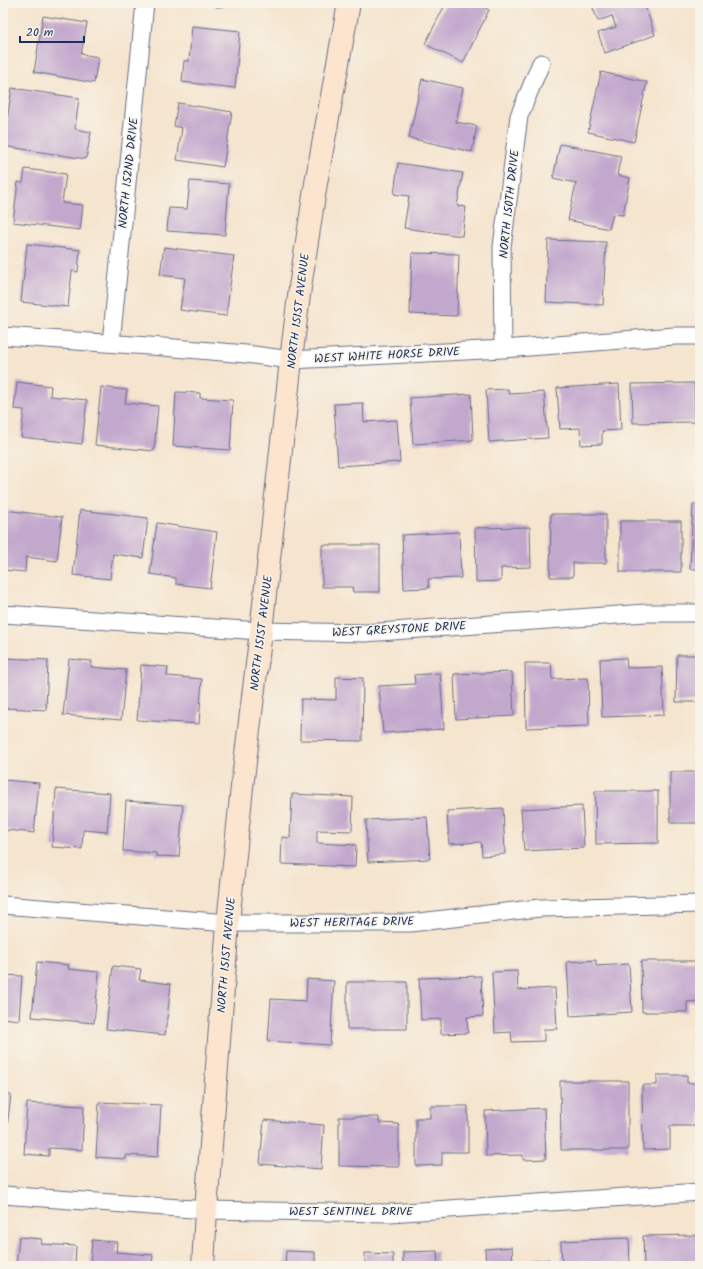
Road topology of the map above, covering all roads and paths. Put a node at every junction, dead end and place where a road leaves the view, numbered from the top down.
1 (145, 3) edge
2 (349, 3) edge
3 (541, 63) dead end
4 (3, 336) edge
5 (700, 336) edge
6 (111, 343) junction
7 (503, 349) junction
8 (291, 360) junction
9 (700, 613) edge
10 (3, 614) edge
11 (261, 631) junction
12 (700, 904) edge
13 (3, 905) edge
14 (228, 923) junction
15 (700, 1192) edge
16 (3, 1194) edge
17 (206, 1210) junction
18 (203, 1266) edge

1 - 6 street, NORTH 152ND DRIVE
2 - 8 street, NORTH 151ST AVENUE
3 - 7 street, NORTH 150TH DRIVE
4 - 6 street, WEST WHITE HORSE DRIVE
5 - 7 street, WEST WHITE HORSE DRIVE
6 - 8 street, WEST WHITE HORSE DRIVE
7 - 8 street, WEST WHITE HORSE DRIVE
8 - 11 street, NORTH 151ST AVENUE
9 - 11 street, WEST GREYSTONE DRIVE
10 - 11 street, WEST GREYSTONE DRIVE
11 - 14 street, NORTH 151ST AVENUE
12 - 14 street, WEST HERITAGE DRIVE
13 - 14 street, WEST HERITAGE DRIVE
14 - 17 street, NORTH 151ST AVENUE
15 - 17 street, WEST SENTINEL DRIVE
16 - 17 street, WEST SENTINEL DRIVE
17 - 18 street, NORTH 151ST AVENUE

